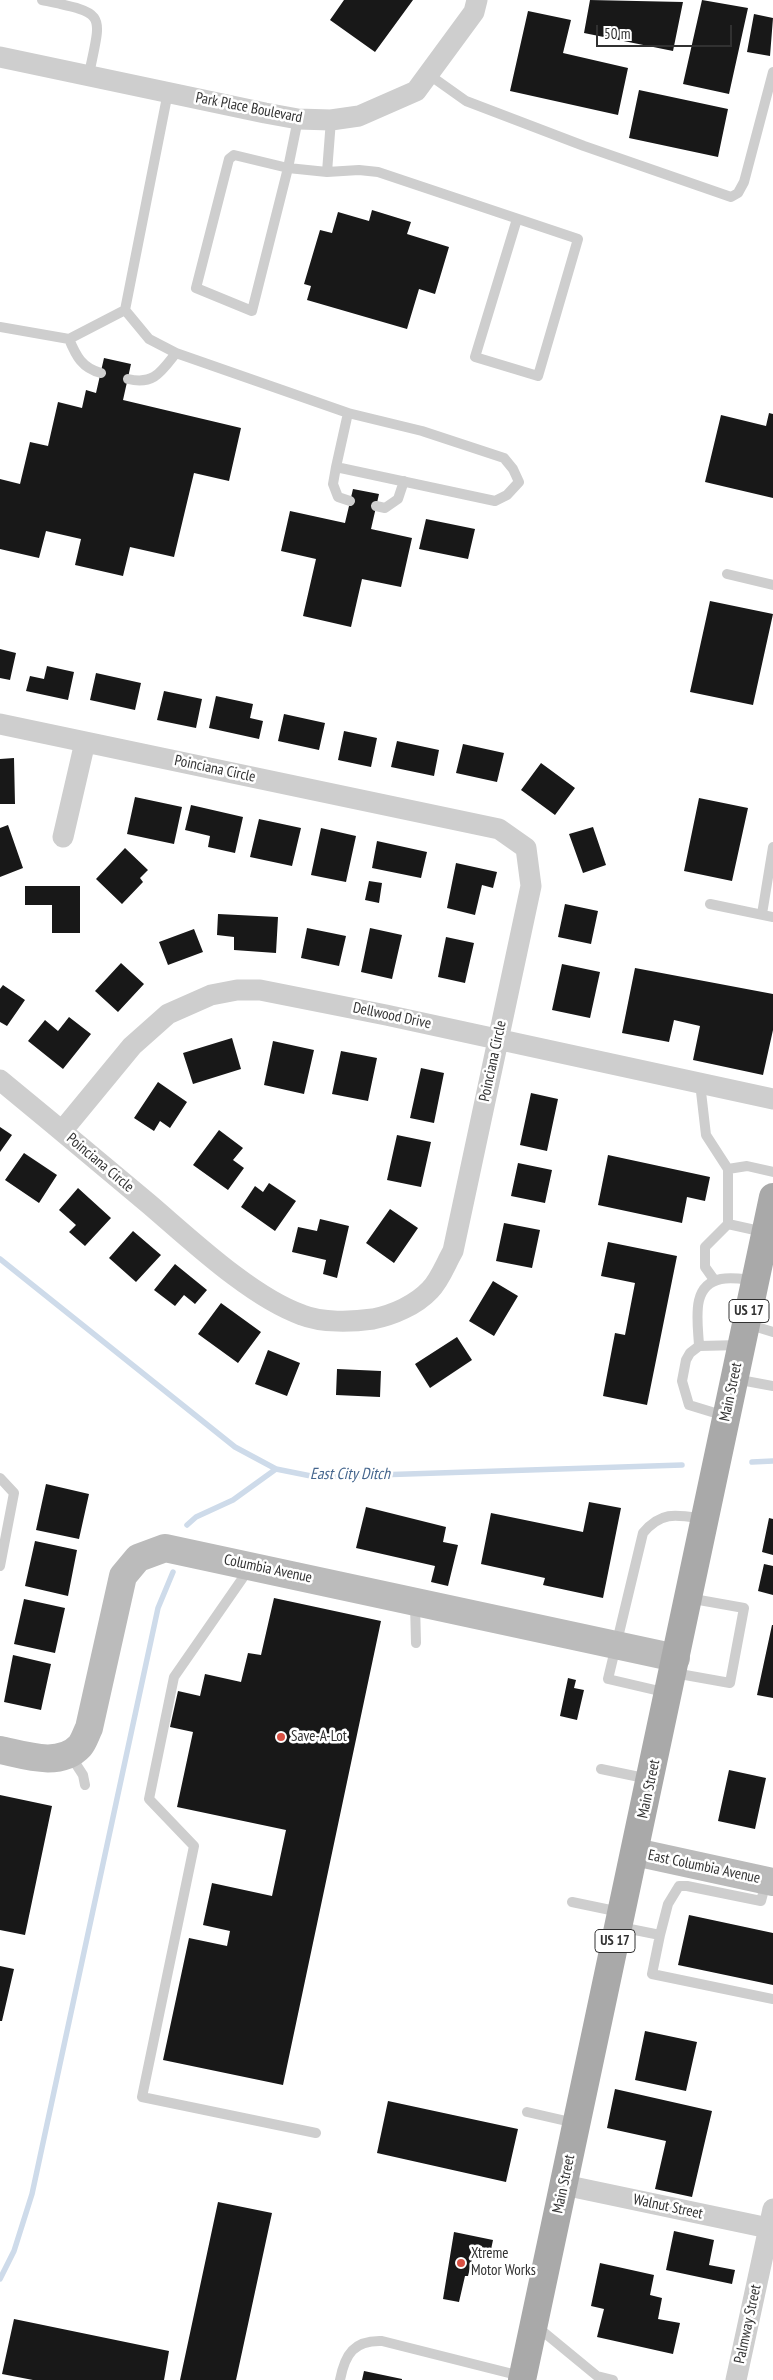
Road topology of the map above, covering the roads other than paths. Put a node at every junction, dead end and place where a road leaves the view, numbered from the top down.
1 (42, 0) edge
2 (477, 0) edge
3 (0, 57) edge
4 (773, 72) edge
5 (89, 74) junction
6 (428, 74) junction
7 (168, 92) junction
8 (298, 119) junction
9 (331, 120) junction
10 (288, 168) junction
11 (327, 172) junction
12 (517, 219) junction
13 (125, 310) junction
14 (0, 327) edge
15 (69, 339) junction
16 (176, 354) junction
17 (101, 373) dead end
18 (128, 379) dead end
19 (348, 413) junction
20 (336, 467) junction
21 (404, 482) junction
22 (350, 501) dead end
23 (376, 506) dead end
24 (727, 574) dead end
25 (773, 585) edge
26 (0, 724) edge
27 (86, 742) junction
28 (63, 837) dead end
29 (773, 847) edge
30 (710, 904) dead end
31 (762, 914) junction
32 (773, 917) edge
33 (498, 1038) junction
34 (0, 1080) edge
35 (700, 1084) junction
36 (773, 1099) edge
37 (62, 1131) junction
38 (728, 1169) junction
39 (773, 1172) edge
40 (773, 1197) edge
41 (728, 1224) junction
42 (764, 1255) edge
43 (715, 1281) junction
44 (773, 1332) edge
45 (744, 1335) junction
46 (699, 1346) junction
47 (734, 1378) junction
48 (773, 1386) edge
49 (726, 1416) junction
50 (0, 1478) edge
51 (704, 1519) junction
52 (0, 1566) edge
53 (252, 1566) junction
54 (688, 1598) junction
55 (415, 1601) junction
56 (416, 1643) dead end
57 (615, 1645) junction
58 (673, 1675) junction
59 (6, 1754) edge
60 (70, 1754) junction
61 (601, 1769) dead end
62 (650, 1779) junction
63 (85, 1785) dead end
64 (635, 1852) junction
65 (693, 1876) junction
66 (770, 1881) edge
67 (572, 1902) dead end
68 (620, 1920) junction
69 (660, 1935) junction
70 (773, 1999) edge
71 (527, 2112) dead end
72 (576, 2123) junction
73 (316, 2133) dead end
74 (564, 2185) junction
75 (772, 2222) edge
76 (534, 2324) junction
77 (523, 2378) edge
78 (340, 2380) edge
79 (613, 2380) edge
80 (736, 2380) edge

1 - 5 lane
2 - 6 street, Park Place Boulevard
3 - 5 street, Park Place Boulevard
4 - 6 lane
5 - 7 street, Park Place Boulevard
6 - 9 street, Park Place Boulevard
7 - 8 street, Park Place Boulevard
7 - 13 lane
8 - 9 street, Park Place Boulevard
8 - 10 lane
9 - 11 lane
10 - 10 lane
10 - 11 lane
11 - 12 lane
12 - 12 lane
13 - 15 lane
13 - 16 lane
14 - 15 lane
15 - 17 lane
16 - 18 lane
16 - 19 lane
19 - 20 lane
19 - 21 lane
20 - 21 lane
20 - 22 lane
21 - 23 lane
24 - 25 lane
26 - 27 street, Poinciana Circle
27 - 28 street
27 - 33 street, Poinciana Circle
29 - 31 lane
30 - 31 lane
31 - 32 lane
33 - 35 street, Dellwood Drive
33 - 37 street, Dellwood Drive
33 - 37 street, Poinciana Circle
34 - 37 street, Poinciana Circle
35 - 36 street, Dellwood Drive
35 - 38 lane
38 - 39 lane
38 - 41 lane
40 - 42 main road, Main Street / US 17
41 - 42 lane
41 - 43 lane
42 - 43 lane
42 - 45 main road, Main Street / US 17
43 - 46 lane
44 - 45 lane
45 - 46 lane
45 - 47 main road, Main Street / US 17
46 - 49 lane
47 - 48 lane
47 - 49 main road, Main Street / US 17
49 - 51 main road, Main Street / US 17
50 - 52 lane
51 - 54 main road, Main Street / US 17
51 - 57 lane
53 - 55 street, Columbia Avenue
53 - 60 street, Columbia Avenue
53 - 73 lane
54 - 58 main road, Main Street / US 17
54 - 58 lane
55 - 56 lane
55 - 57 street, Columbia Avenue
57 - 58 street, Columbia Avenue
57 - 58 lane
58 - 62 main road, Main Street / US 17
59 - 60 street
60 - 63 lane
61 - 62 lane
62 - 64 main road, Main Street / US 17
64 - 65 street, East Columbia Avenue
64 - 68 main road, Main Street / US 17
65 - 66 street, East Columbia Avenue
65 - 69 lane
67 - 68 lane
68 - 69 lane
68 - 72 main road, Main Street / US 17
69 - 70 lane
71 - 72 lane
72 - 74 main road, Main Street / US 17
74 - 75 street, Walnut Street
74 - 76 main road, Main Street / US 17
75 - 80 street, Palmway Street
76 - 77 main road, Main Street / US 17
76 - 79 lane
77 - 78 lane

